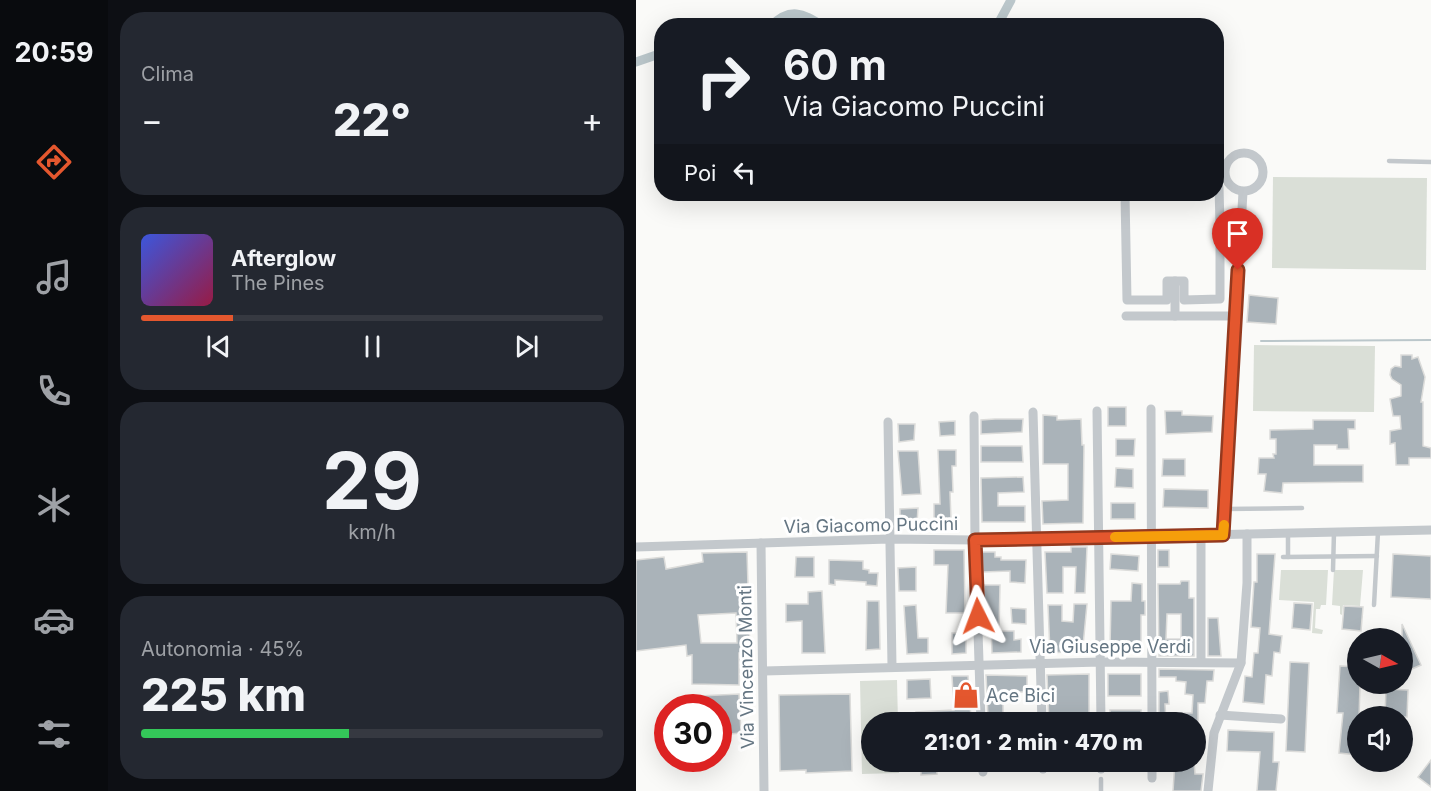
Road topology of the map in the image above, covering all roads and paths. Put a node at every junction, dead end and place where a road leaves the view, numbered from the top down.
1 (1389, 161) dead end
2 (1431, 162) edge
3 (1243, 192) junction
4 (1125, 201) edge
5 (1219, 201) edge
6 (1240, 224) junction
7 (1220, 225) junction
8 (1175, 281) junction
9 (1125, 316) dead end
10 (1175, 316) junction
11 (1236, 316) junction
12 (1151, 409) dead end
13 (1097, 411) dead end
14 (1033, 412) dead end
15 (974, 416) dead end
16 (888, 422) dead end
17 (1302, 508) dead end
18 (1224, 509) junction
19 (1431, 530) edge
20 (1378, 531) junction
21 (1334, 532) junction
22 (1288, 533) junction
23 (1247, 534) junction
24 (1202, 535) junction
25 (1223, 535) junction
26 (1151, 536) junction
27 (1099, 537) junction
28 (889, 539) junction
29 (1035, 539) junction
30 (975, 540) junction
31 (761, 543) junction
32 (636, 547) edge
33 (1377, 556) junction
34 (1334, 557) junction
35 (1333, 570) dead end
36 (1374, 605) dead end
37 (1101, 662) junction
38 (1152, 662) junction
39 (1201, 662) junction
40 (1040, 663) junction
41 (1241, 663) junction
42 (980, 664) junction
43 (892, 666) junction
44 (764, 670) junction
45 (981, 712) edge
46 (1042, 712) edge
47 (1101, 712) edge
48 (1152, 712) edge
49 (1220, 716) junction
50 (1281, 718) dead end
51 (1101, 772) edge
52 (1152, 772) edge
53 (1152, 778) dead end
54 (764, 791) edge
55 (1101, 791) edge
56 (1208, 791) edge

1 - 2 lane
3 - 3 street
3 - 6 street
4 - 8 street
5 - 7 street
6 - 7 street
6 - 11 street
7 - 8 street
8 - 10 street
9 - 10 street
10 - 11 street
11 - 18 street
12 - 26 street
13 - 27 street
14 - 29 street
15 - 30 street
16 - 28 street
17 - 18 lane
18 - 25 street
19 - 20 street, Via Giacomo Puccini
20 - 21 street, Via Giacomo Puccini
20 - 33 lane
21 - 22 street, Via Giacomo Puccini
21 - 34 lane
22 - 23 street, Via Giacomo Puccini
22 - 34 lane
23 - 25 street, Via Giacomo Puccini
23 - 41 street
24 - 25 street, Via Giacomo Puccini
24 - 26 street, Via Giacomo Puccini
24 - 39 street
26 - 27 street, Via Giacomo Puccini
26 - 38 street
27 - 29 street, Via Giacomo Puccini
27 - 37 street
28 - 30 street, Via Giacomo Puccini
28 - 31 street, Via Giacomo Puccini
28 - 43 street
29 - 30 street, Via Giacomo Puccini
29 - 40 street
30 - 42 street
31 - 32 street, Via Giacomo Puccini
31 - 44 street, Via Vincenzo Monti
33 - 34 lane
33 - 36 lane
34 - 35 lane
37 - 38 street, Via Giuseppe Verdi
37 - 40 street, Via Giuseppe Verdi
37 - 47 street
38 - 39 street, Via Giuseppe Verdi
38 - 48 street
39 - 41 street, Via Giuseppe Verdi
40 - 42 street, Via Giuseppe Verdi
40 - 46 street
41 - 49 street
42 - 43 street, Via Giuseppe Verdi
42 - 45 street
43 - 44 street, Via Giuseppe Verdi
44 - 54 street, Via Vincenzo Monti
49 - 50 street
49 - 56 street
51 - 55 lane
52 - 53 street

